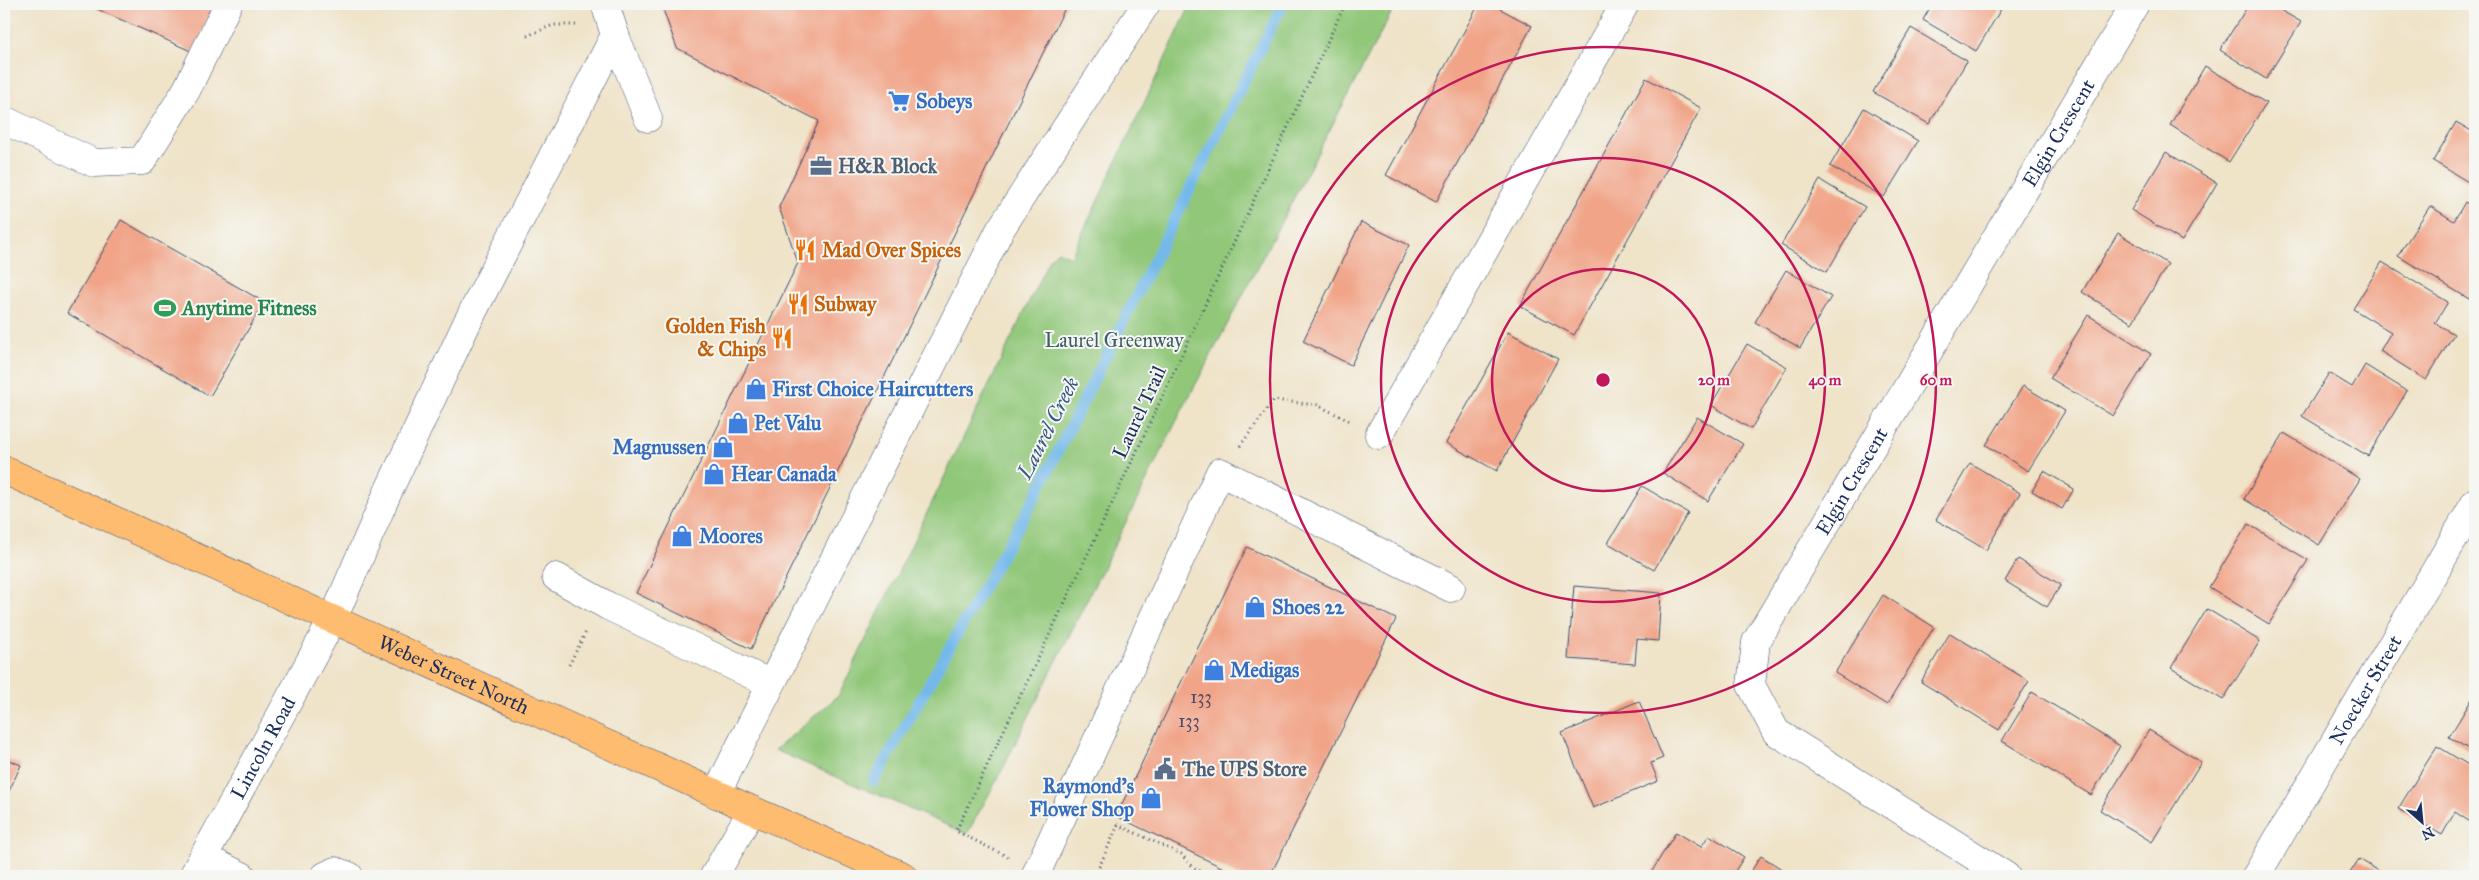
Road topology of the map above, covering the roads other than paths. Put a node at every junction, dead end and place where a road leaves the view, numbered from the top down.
1 (228, 4) edge
2 (605, 4) edge
3 (1146, 4) edge
4 (1625, 4) edge
5 (2135, 4) edge
6 (615, 35) junction
7 (648, 118) dead end
8 (4, 120) edge
9 (1380, 435) road end
10 (4, 470) edge
11 (2475, 503) edge
12 (556, 578) dead end
13 (1451, 588) dead end
14 (332, 619) junction
15 (771, 684) junction
16 (716, 794) junction
17 (752, 810) junction
18 (198, 867) edge
19 (1037, 874) edge
20 (242, 876) edge
21 (325, 876) edge
22 (349, 876) edge
23 (714, 876) edge
24 (903, 876) edge
25 (2006, 876) edge
26 (2256, 876) edge

1 - 8 street
2 - 6 street
3 - 15 street
4 - 9 street
5 - 25 street, Elgin Crescent
6 - 7 street
6 - 14 street, Lincoln Road
10 - 14 main road, Weber Street North
11 - 26 street, Noecker Street
12 - 15 street
13 - 19 street
14 - 16 main road, Weber Street North
14 - 18 street, Lincoln Road
15 - 16 street
16 - 17 main road, Weber Street North
17 - 23 street
17 - 24 main road, Weber Street North
18 - 20 street
21 - 22 street

